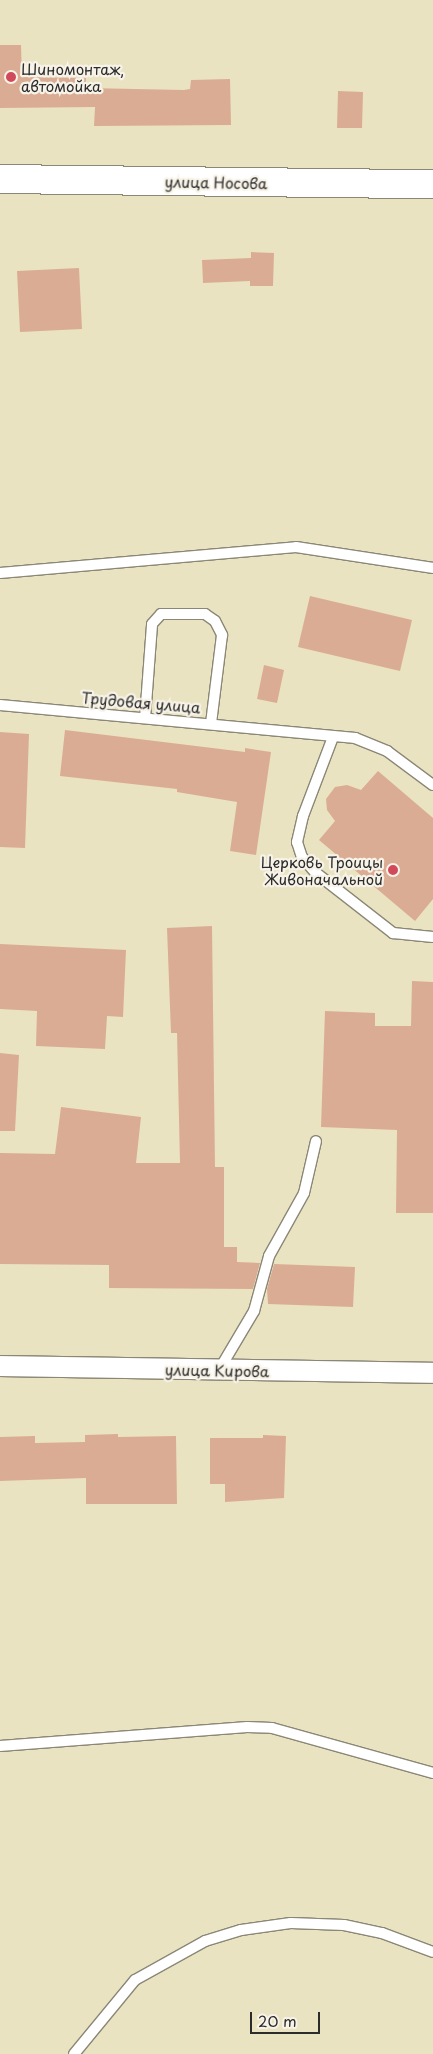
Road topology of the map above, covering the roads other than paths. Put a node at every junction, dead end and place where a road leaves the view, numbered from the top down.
1 (0, 179) edge
2 (433, 184) edge
3 (433, 568) edge
4 (0, 573) edge
5 (0, 706) edge
6 (144, 718) junction
7 (211, 723) junction
8 (333, 737) junction
9 (433, 786) edge
10 (433, 937) edge
11 (316, 1141) dead end
12 (0, 1366) edge
13 (219, 1370) junction
14 (433, 1373) edge
15 (0, 1746) edge
16 (433, 1773) edge
17 (433, 1952) edge
18 (74, 2054) edge

1 - 2 street, улица Носова
3 - 4 lane
5 - 6 lane, Трудовая улица
6 - 7 lane, Трудовая улица
6 - 7 lane
7 - 8 lane, Трудовая улица
8 - 9 lane, Трудовая улица
8 - 10 lane
11 - 13 lane
12 - 13 street, улица Кирова
13 - 14 street, улица Кирова
15 - 16 lane
17 - 18 lane

